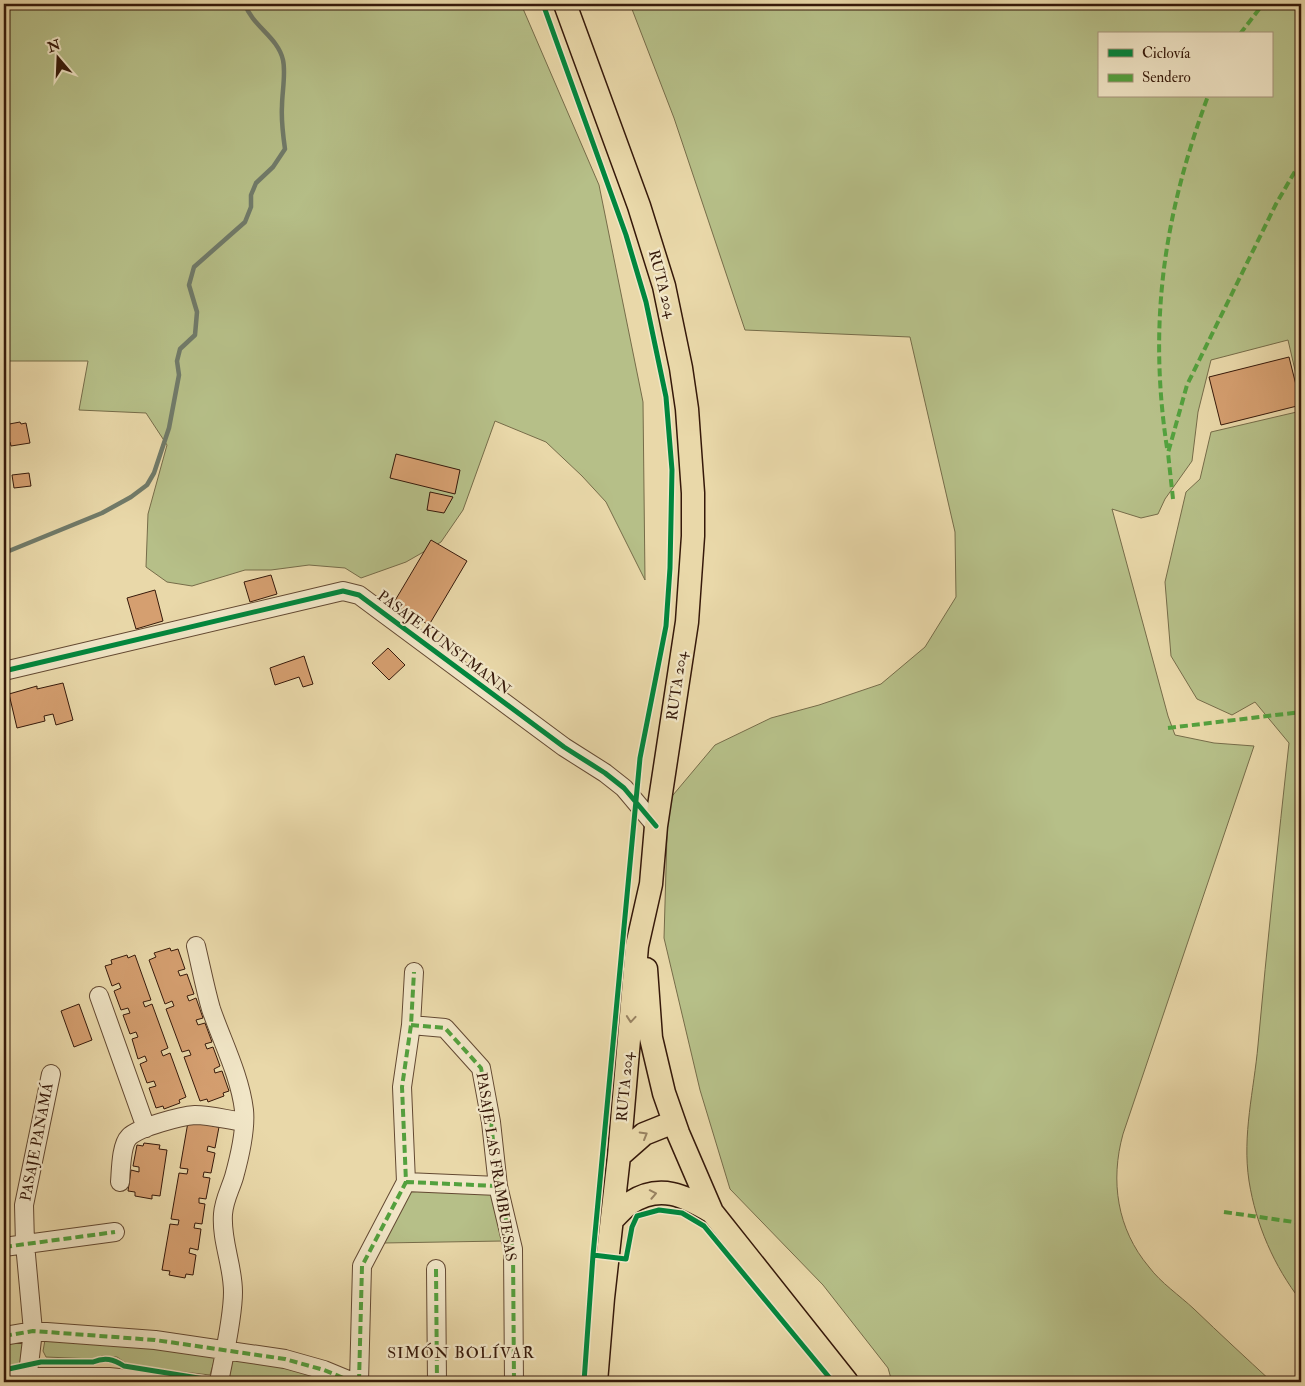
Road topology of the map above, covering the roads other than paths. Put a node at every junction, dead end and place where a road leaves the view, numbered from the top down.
1 (565, 4) edge
2 (4, 670) edge
3 (656, 826) junction
4 (651, 884) junction
5 (196, 946) dead end
6 (414, 972) dead end
7 (99, 996) dead end
8 (411, 1025) junction
9 (51, 1074) dead end
10 (244, 1122) junction
11 (674, 1122) junction
12 (146, 1128) junction
13 (620, 1156) junction
14 (120, 1182) dead end
15 (406, 1182) junction
16 (498, 1186) junction
17 (712, 1212) junction
18 (613, 1219) junction
19 (115, 1232) dead end
20 (25, 1244) junction
21 (4, 1247) edge
22 (436, 1269) dead end
23 (34, 1331) junction
24 (4, 1336) edge
25 (225, 1351) junction
26 (4, 1380) edge
27 (24, 1380) edge
28 (344, 1381) edge
29 (159, 1382) edge
30 (219, 1382) edge
31 (359, 1382) edge
32 (437, 1382) edge
33 (514, 1382) edge
34 (596, 1382) edge
35 (847, 1382) edge

1 - 3 main road, RUTA 204
2 - 3 street, PASAJE KUNSTMANN
3 - 4 main road, RUTA 204
4 - 11 main road
4 -> 13 main road, RUTA 204
5 - 10 street
6 - 8 street
7 - 12 street
8 - 15 street
8 - 16 street, PASAJE LAS FRAMBUESAS
9 - 20 street, PASAJE PANAMÁ
10 - 12 street
10 - 25 street
13 -> 11 main road
11 - 17 main road
12 - 14 street
13 - 18 main road, RUTA 204
15 - 16 street
15 - 31 street
16 - 33 street, PASAJE LAS FRAMBUESAS
18 -> 17 main road
17 - 35 main road
18 - 34 main road, RUTA 204
19 - 20 street
20 - 21 street
20 - 23 street, PASAJE PANAMÁ
22 - 32 street
23 - 24 street
23 - 25 street
23 - 27 street, PASAJE PANAMÁ
25 - 28 street
25 - 30 street
26 - 27 street
27 - 29 street

